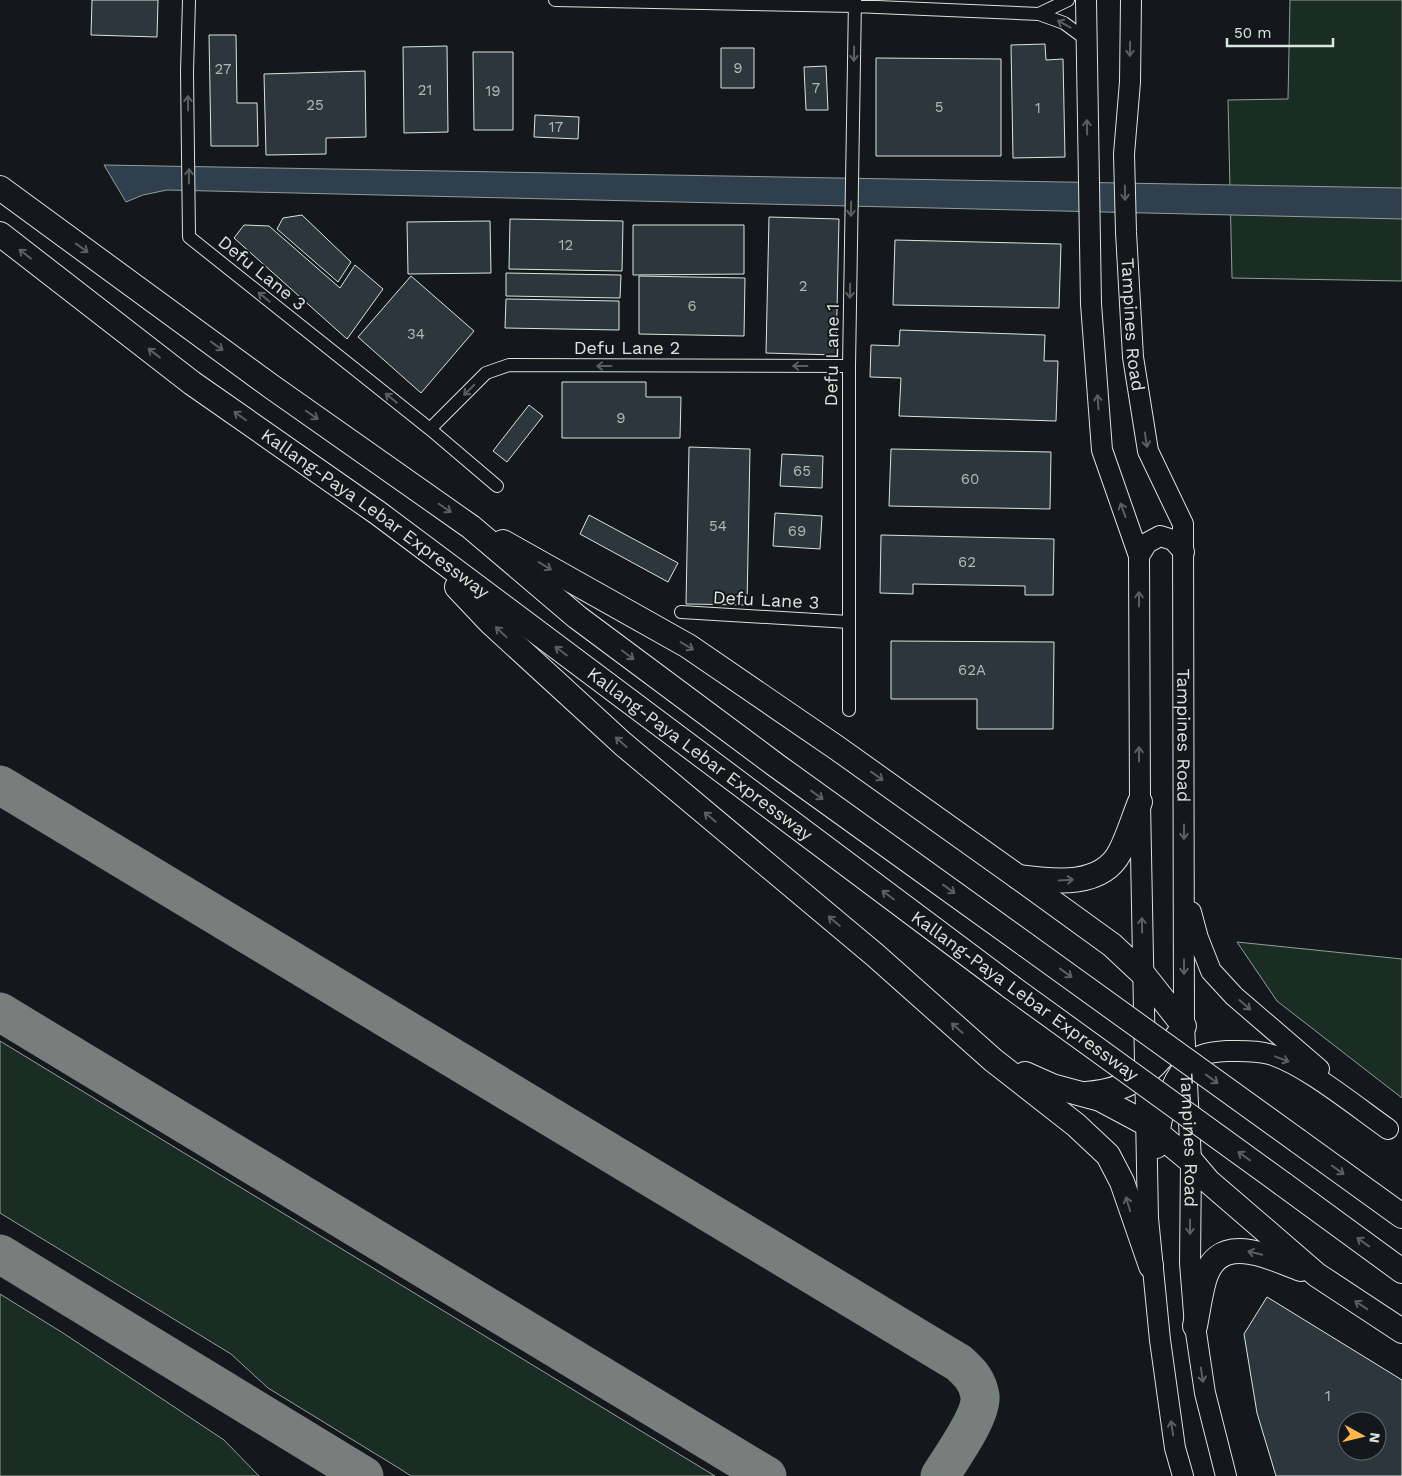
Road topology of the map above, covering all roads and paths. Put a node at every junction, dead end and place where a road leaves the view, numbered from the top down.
1 (190, 0) edge
2 (556, 0) edge
3 (1068, 0) edge
4 (1086, 0) edge
5 (1131, 0) edge
6 (700, 1) edge
7 (854, 3) edge
8 (1039, 14) junction
9 (1087, 40) junction
10 (0, 188) edge
11 (0, 234) edge
12 (849, 366) junction
13 (430, 429) junction
14 (497, 486) dead end
15 (471, 527) junction
16 (411, 538) junction
17 (1184, 552) junction
18 (1139, 556) junction
19 (681, 612) dead end
20 (848, 622) junction
21 (849, 710) dead end
22 (1140, 802) junction
23 (1018, 877) junction
24 (1184, 883) junction
25 (1143, 974) junction
26 (1184, 1026) junction
27 (993, 1060) junction
28 (1186, 1065) junction
29 (1145, 1073) junction
30 (1086, 1094) junction
31 (1152, 1129) junction
32 (1395, 1134) edge
33 (1190, 1161) junction
34 (1402, 1216) edge
35 (1151, 1266) junction
36 (1402, 1271) edge
37 (1317, 1275) junction
38 (1194, 1326) junction
39 (1402, 1331) edge
40 (1183, 1476) edge
41 (1226, 1476) edge

13 -> 1 street, Defu Lane 3
2 - 6 street
3 - 8 street
4 - 9 main road
5 -> 17 main road, Tampines Road
6 - 7 street
7 - 8 street
7 -> 12 street, Defu Lane 1
9 -> 8 street
18 -> 9 main road
10 -> 15 highway, Kallang-Paya Lebar Expressway
16 -> 11 highway, Kallang-Paya Lebar Expressway
12 -> 13 street, Defu Lane 2
12 - 20 street, Defu Lane 1
13 - 14 street, Defu Lane 3
15 -> 23 highway
15 -> 34 highway, Kallang-Paya Lebar Expressway, bridge
27 -> 16 highway
36 -> 16 highway, Kallang-Paya Lebar Expressway, bridge
17 - 18 main road
17 -> 24 main road, Tampines Road
22 -> 18 main road
19 - 20 street, Defu Lane 3
20 - 21 street, Defu Lane 1
23 -> 22 highway
25 -> 22 main road
23 - 25 highway
24 -> 26 main road, Tampines Road
24 -> 32 main road
25 - 26 highway
25 - 29 main road
26 - 28 main road, Tampines Road
26 - 29 highway
27 - 30 highway
35 -> 27 highway
28 - 31 main road
28 -> 32 main road
28 - 33 main road, Tampines Road
29 - 30 highway
29 - 31 main road
30 - 31 highway
31 - 33 highway
31 - 35 main road
33 - 37 highway
33 -> 38 main road, Tampines Road
40 -> 35 main road
37 -> 38 highway
39 -> 37 highway
38 -> 41 main road, Tampines Road

